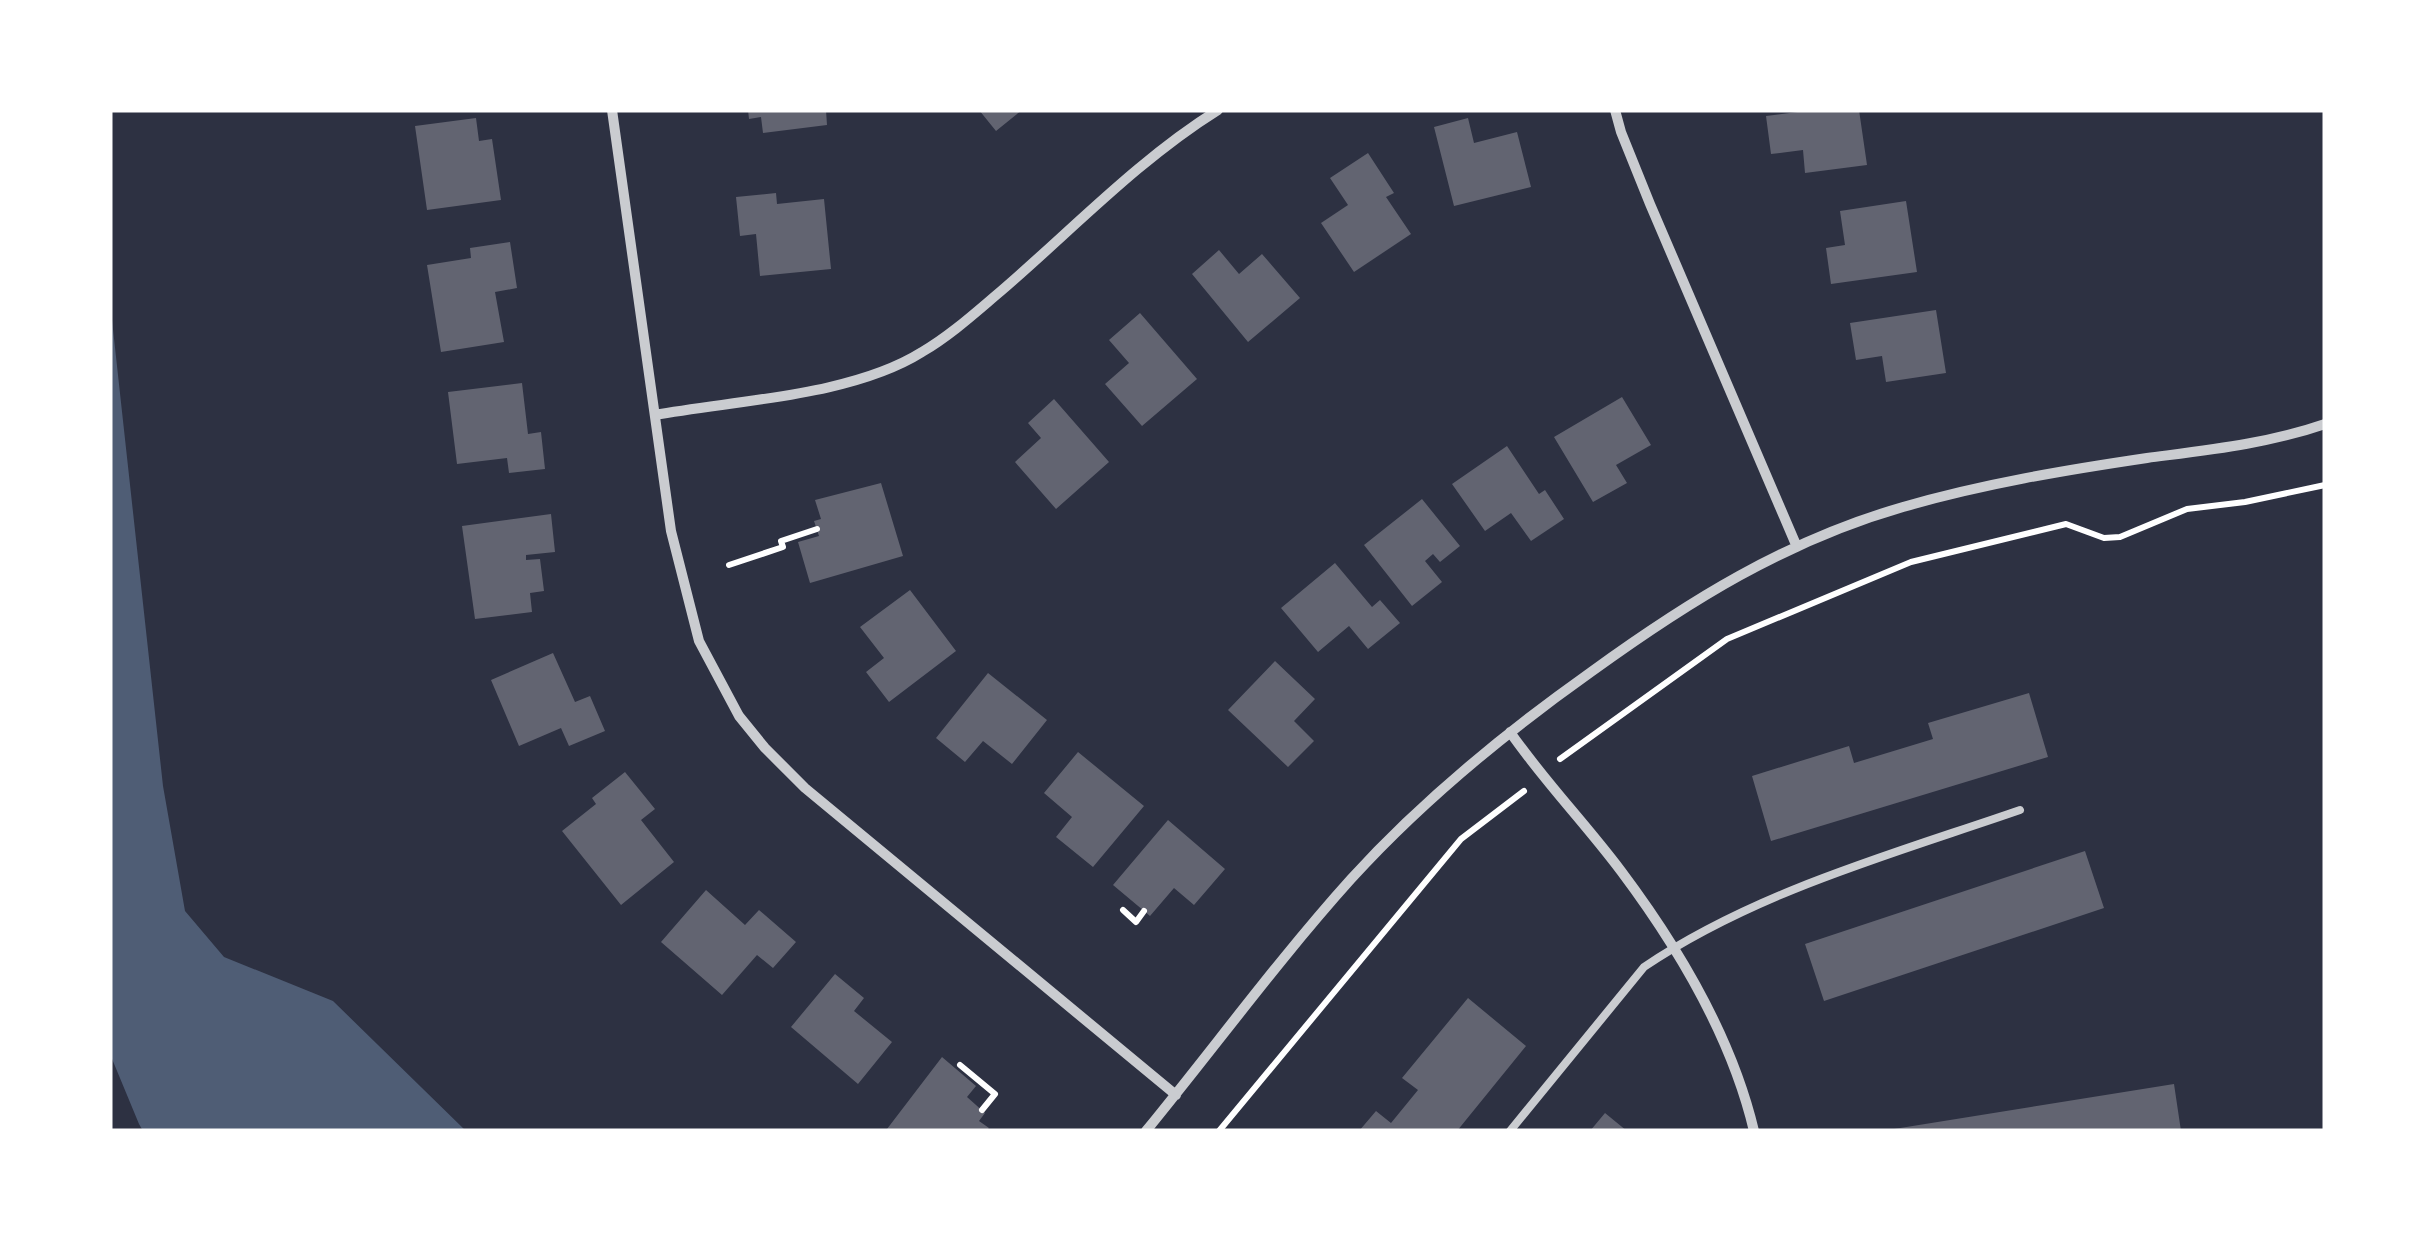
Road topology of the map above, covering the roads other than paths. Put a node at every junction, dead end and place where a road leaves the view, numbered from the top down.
1 (612, 110) edge
2 (1218, 110) edge
3 (1615, 110) edge
4 (656, 415) junction
5 (2325, 424) edge
6 (1797, 547) junction
7 (1510, 732) junction
8 (2020, 810) dead end
9 (1672, 948) junction
10 (1176, 1095) junction
11 (1146, 1131) edge
12 (1510, 1131) edge
13 (1754, 1131) edge

1 - 4 street
2 - 4 street
3 - 6 street
4 - 10 street
5 - 6 street
6 - 7 street
7 - 9 street
7 - 10 street
8 - 9 lane
9 - 12 lane
9 - 13 street
10 - 11 street

